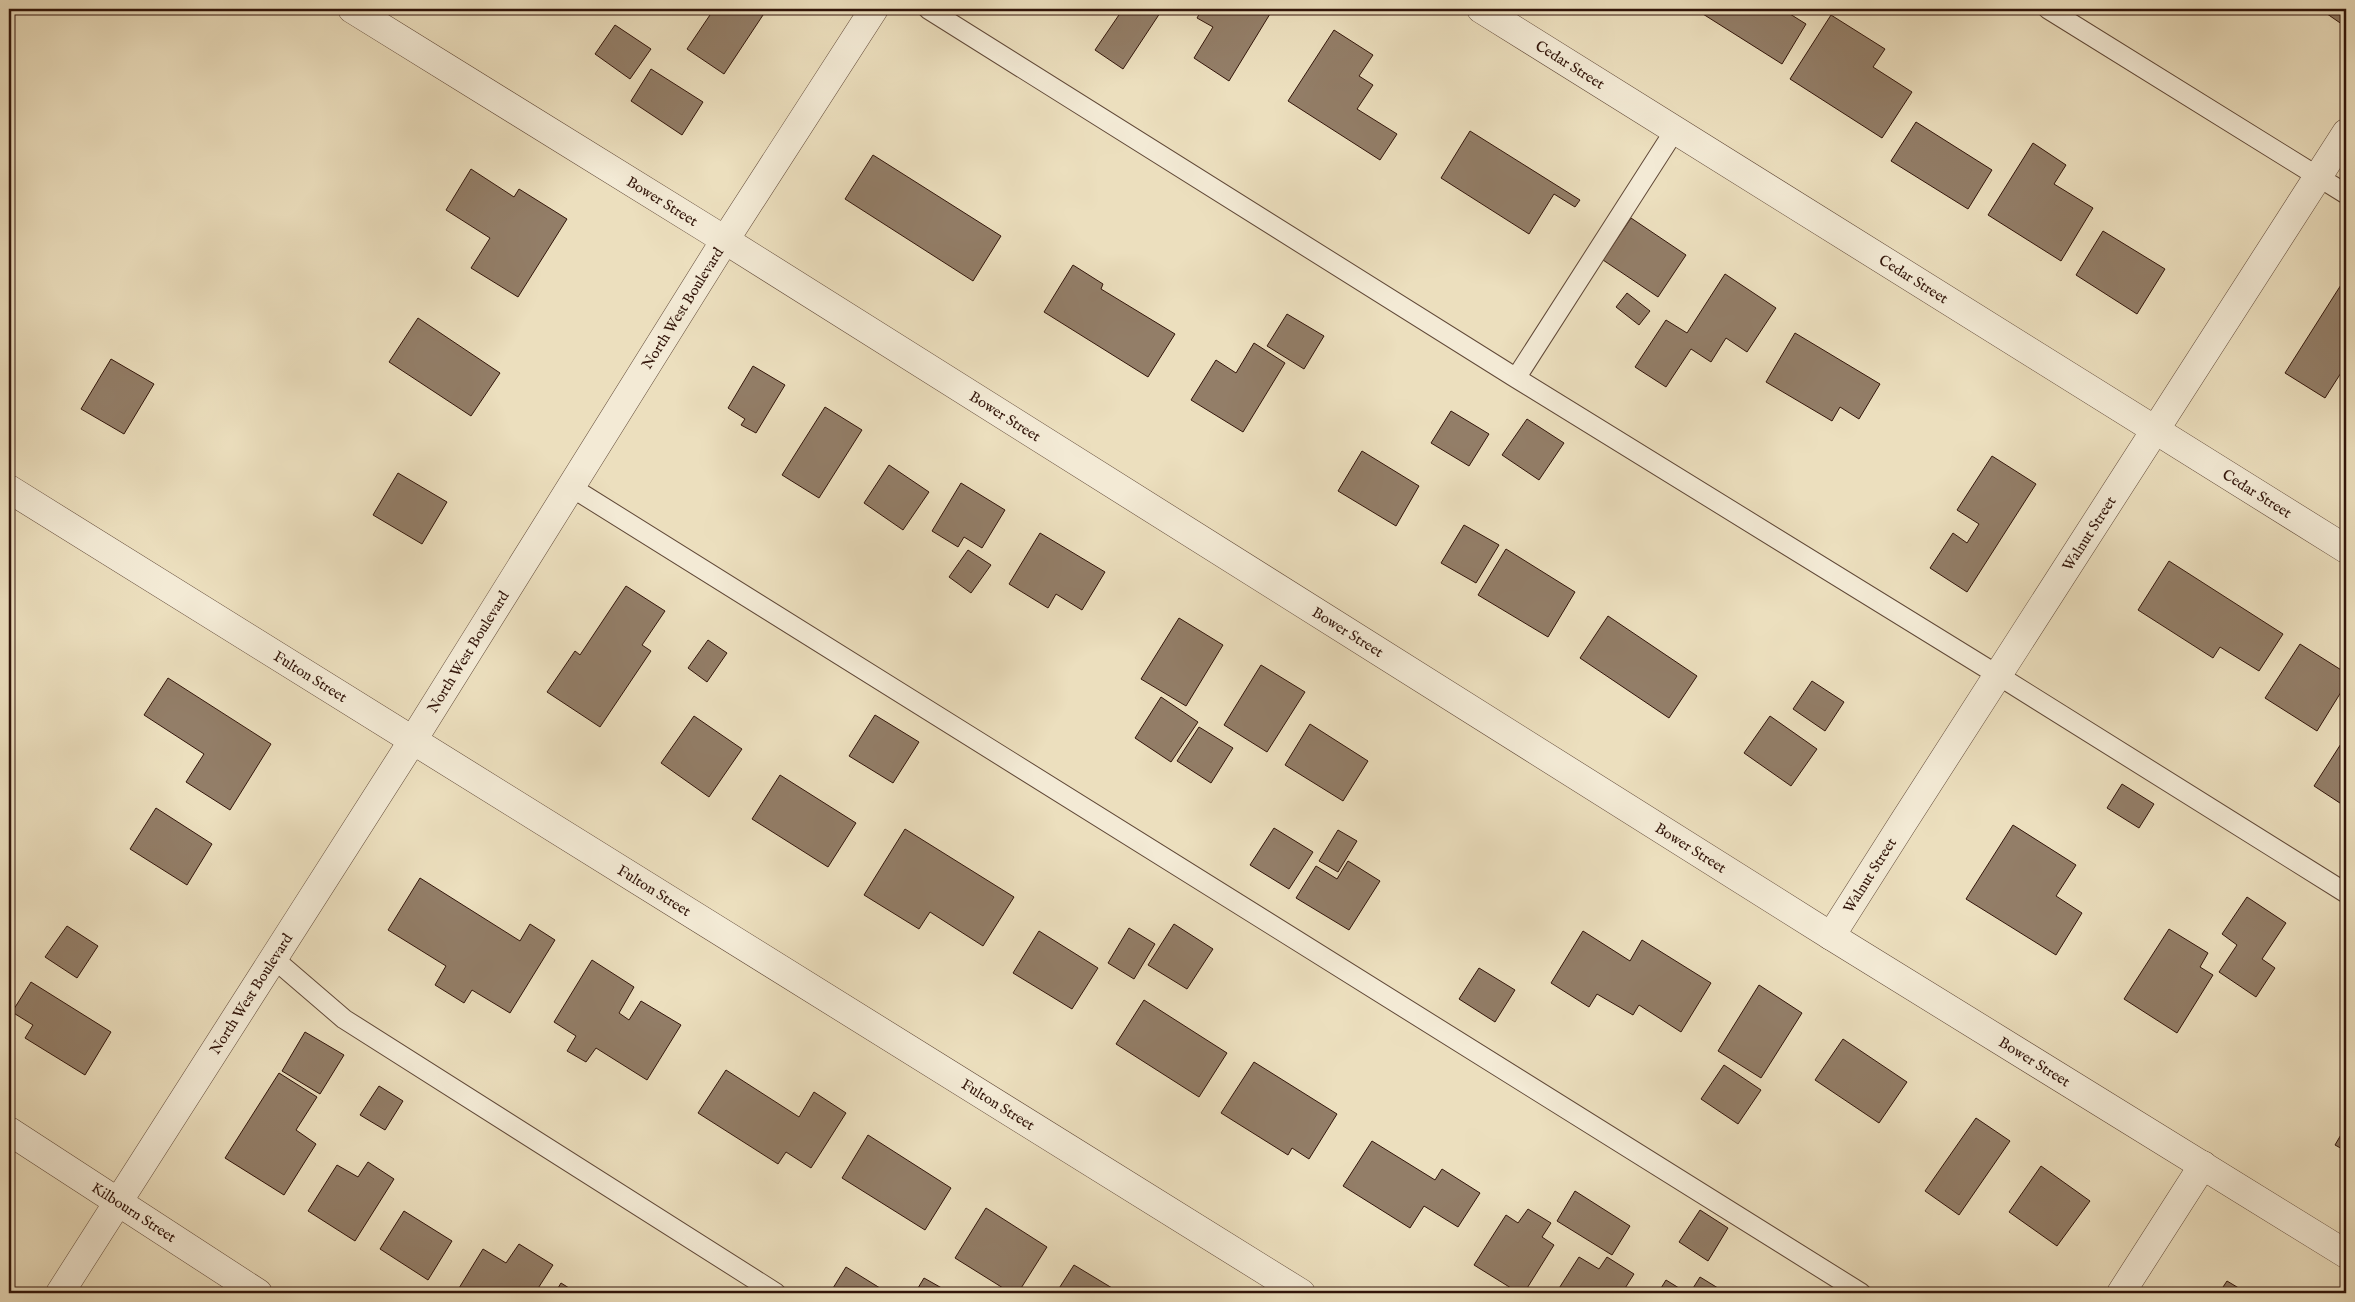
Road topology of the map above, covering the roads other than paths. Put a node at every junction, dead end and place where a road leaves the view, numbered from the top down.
1 (352, 9) edge
2 (874, 9) edge
3 (928, 9) edge
4 (1481, 9) edge
5 (2048, 9) edge
6 (1674, 130) junction
7 (2346, 133) edge
8 (2319, 176) junction
9 (2346, 194) edge
10 (725, 240) junction
11 (1516, 378) junction
12 (2156, 432) junction
13 (571, 487) junction
14 (9, 489) edge
15 (2346, 549) edge
16 (1996, 674) junction
17 (413, 740) junction
18 (2346, 893) edge
19 (1831, 936) junction
20 (273, 958) junction
21 (9, 1131) edge
22 (2203, 1165) junction
23 (116, 1202) junction
24 (2346, 1254) edge
25 (60, 1293) edge
26 (258, 1293) edge
27 (776, 1293) edge
28 (1301, 1293) edge
29 (1861, 1293) edge
30 (2121, 1293) edge

1 - 10 street, Bower Street
2 - 10 street, North West Boulevard
3 - 11 lane
4 - 6 street, Cedar Street
5 - 8 lane
6 - 11 lane
6 - 12 street, Cedar Street
7 - 8 street, Walnut Street
8 - 9 lane
8 - 12 street, Walnut Street
10 - 13 street, North West Boulevard
10 - 19 street, Bower Street
11 - 16 lane
12 - 15 street, Cedar Street
12 - 16 street, Walnut Street
13 - 17 street, North West Boulevard
13 - 29 lane
14 - 17 street, Fulton Street
16 - 18 lane
16 - 19 street, Walnut Street
17 - 20 street, North West Boulevard
17 - 28 street, Fulton Street
19 - 22 street, Bower Street
20 - 23 street, North West Boulevard
20 - 27 lane
21 - 23 street, Kilbourn Street
22 - 24 street, Bower Street
22 - 30 street
23 - 25 street, North West Boulevard
23 - 26 street, Kilbourn Street

